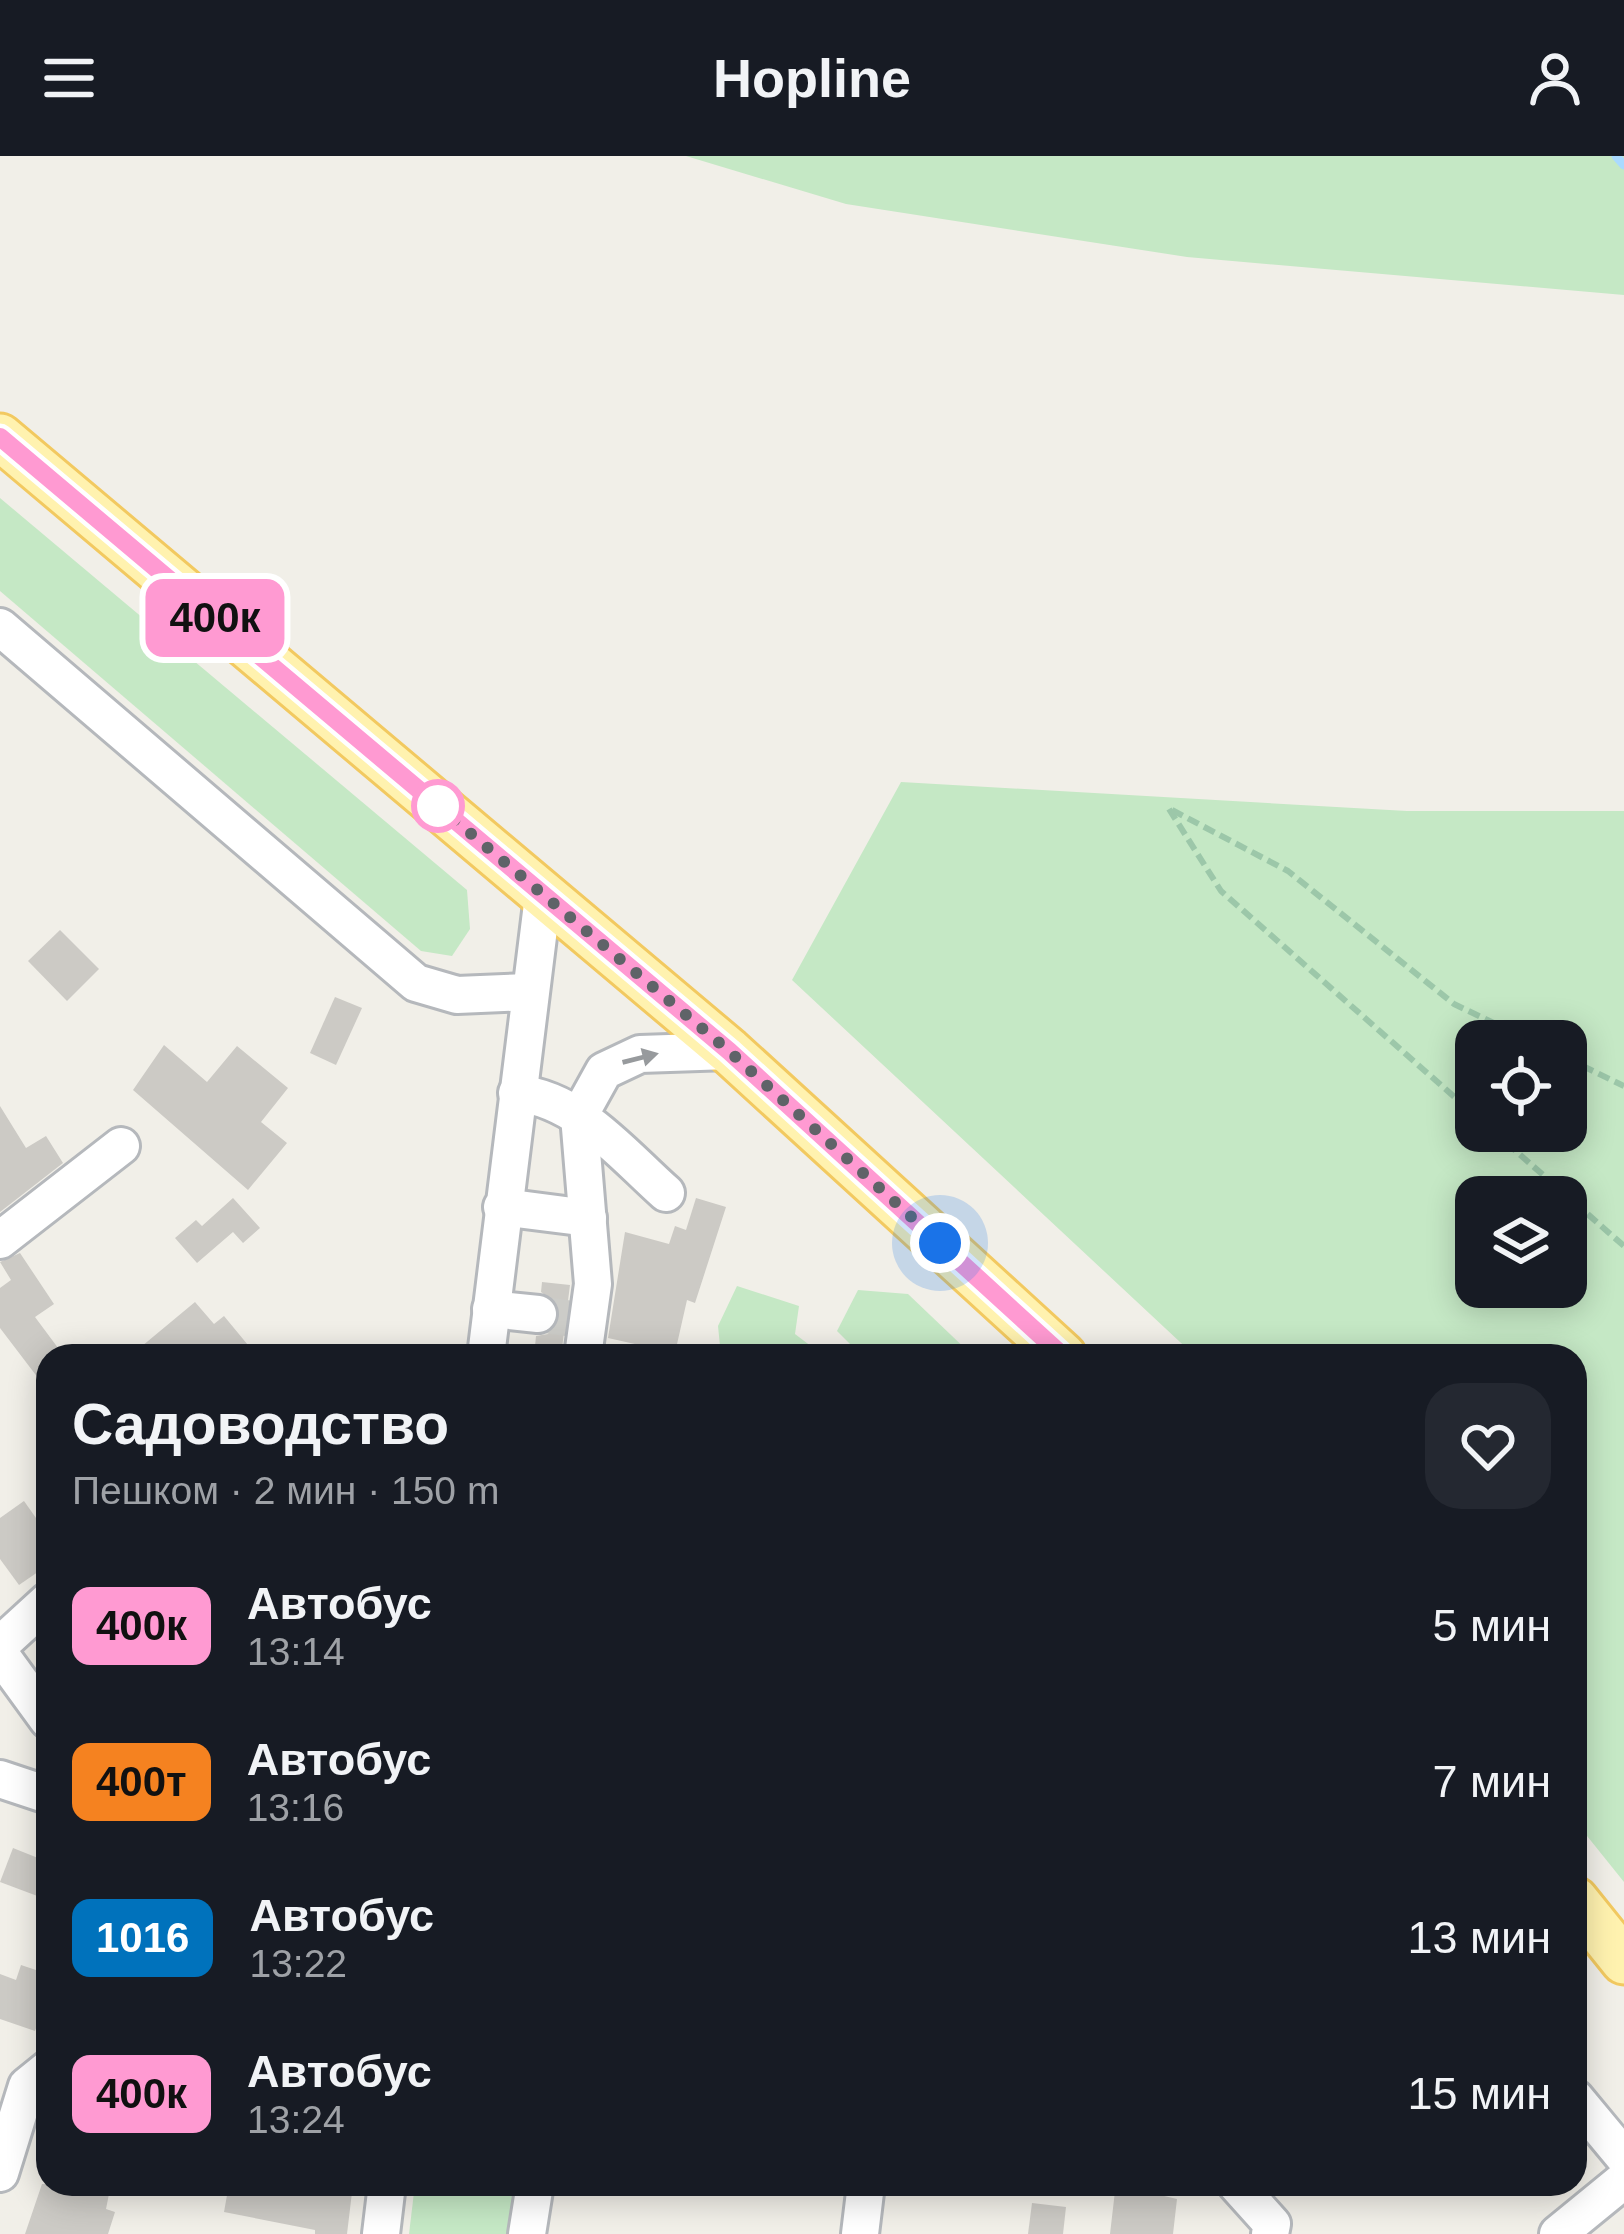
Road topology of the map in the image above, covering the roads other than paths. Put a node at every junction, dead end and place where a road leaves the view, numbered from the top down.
1 (0, 437) edge
2 (0, 627) edge
3 (543, 896) junction
4 (529, 992) junction
5 (729, 1051) junction
6 (517, 1093) junction
7 (579, 1116) junction
8 (122, 1146) dead end
9 (666, 1193) dead end
10 (502, 1207) junction
11 (588, 1218) junction
12 (0, 1240) edge
13 (491, 1309) junction
14 (571, 1327) edge
15 (487, 1344) edge
16 (1050, 1344) edge
17 (36, 1613) edge
18 (0, 1649) edge
19 (36, 1702) edge
20 (0, 1778) edge
21 (36, 1791) edge
22 (1587, 1915) edge
23 (1624, 1960) edge
24 (25, 2077) edge
25 (1587, 2112) edge
26 (1624, 2157) edge
27 (0, 2173) edge
28 (1624, 2180) edge
29 (386, 2196) edge
30 (533, 2196) edge
31 (865, 2196) edge
32 (1247, 2196) edge
33 (381, 2234) edge
34 (527, 2234) edge
35 (860, 2234) edge
36 (1270, 2234) edge
37 (1558, 2234) edge

1 - 3 main road
2 - 4 street
3 - 4 street
3 - 5 main road
4 - 6 street
7 -> 5 street
5 - 16 main road
6 - 7 street
6 - 10 street
7 - 9 street
7 - 11 street
8 - 12 street
10 - 11 street
10 - 13 street
11 - 14 street
13 - 14 street
13 - 15 street
17 - 18 street
18 - 19 street
20 - 21 street
22 - 23 main road
24 - 27 street
25 - 26 street
28 - 37 street
29 - 33 street
30 - 34 street
31 - 35 street
32 - 36 street

